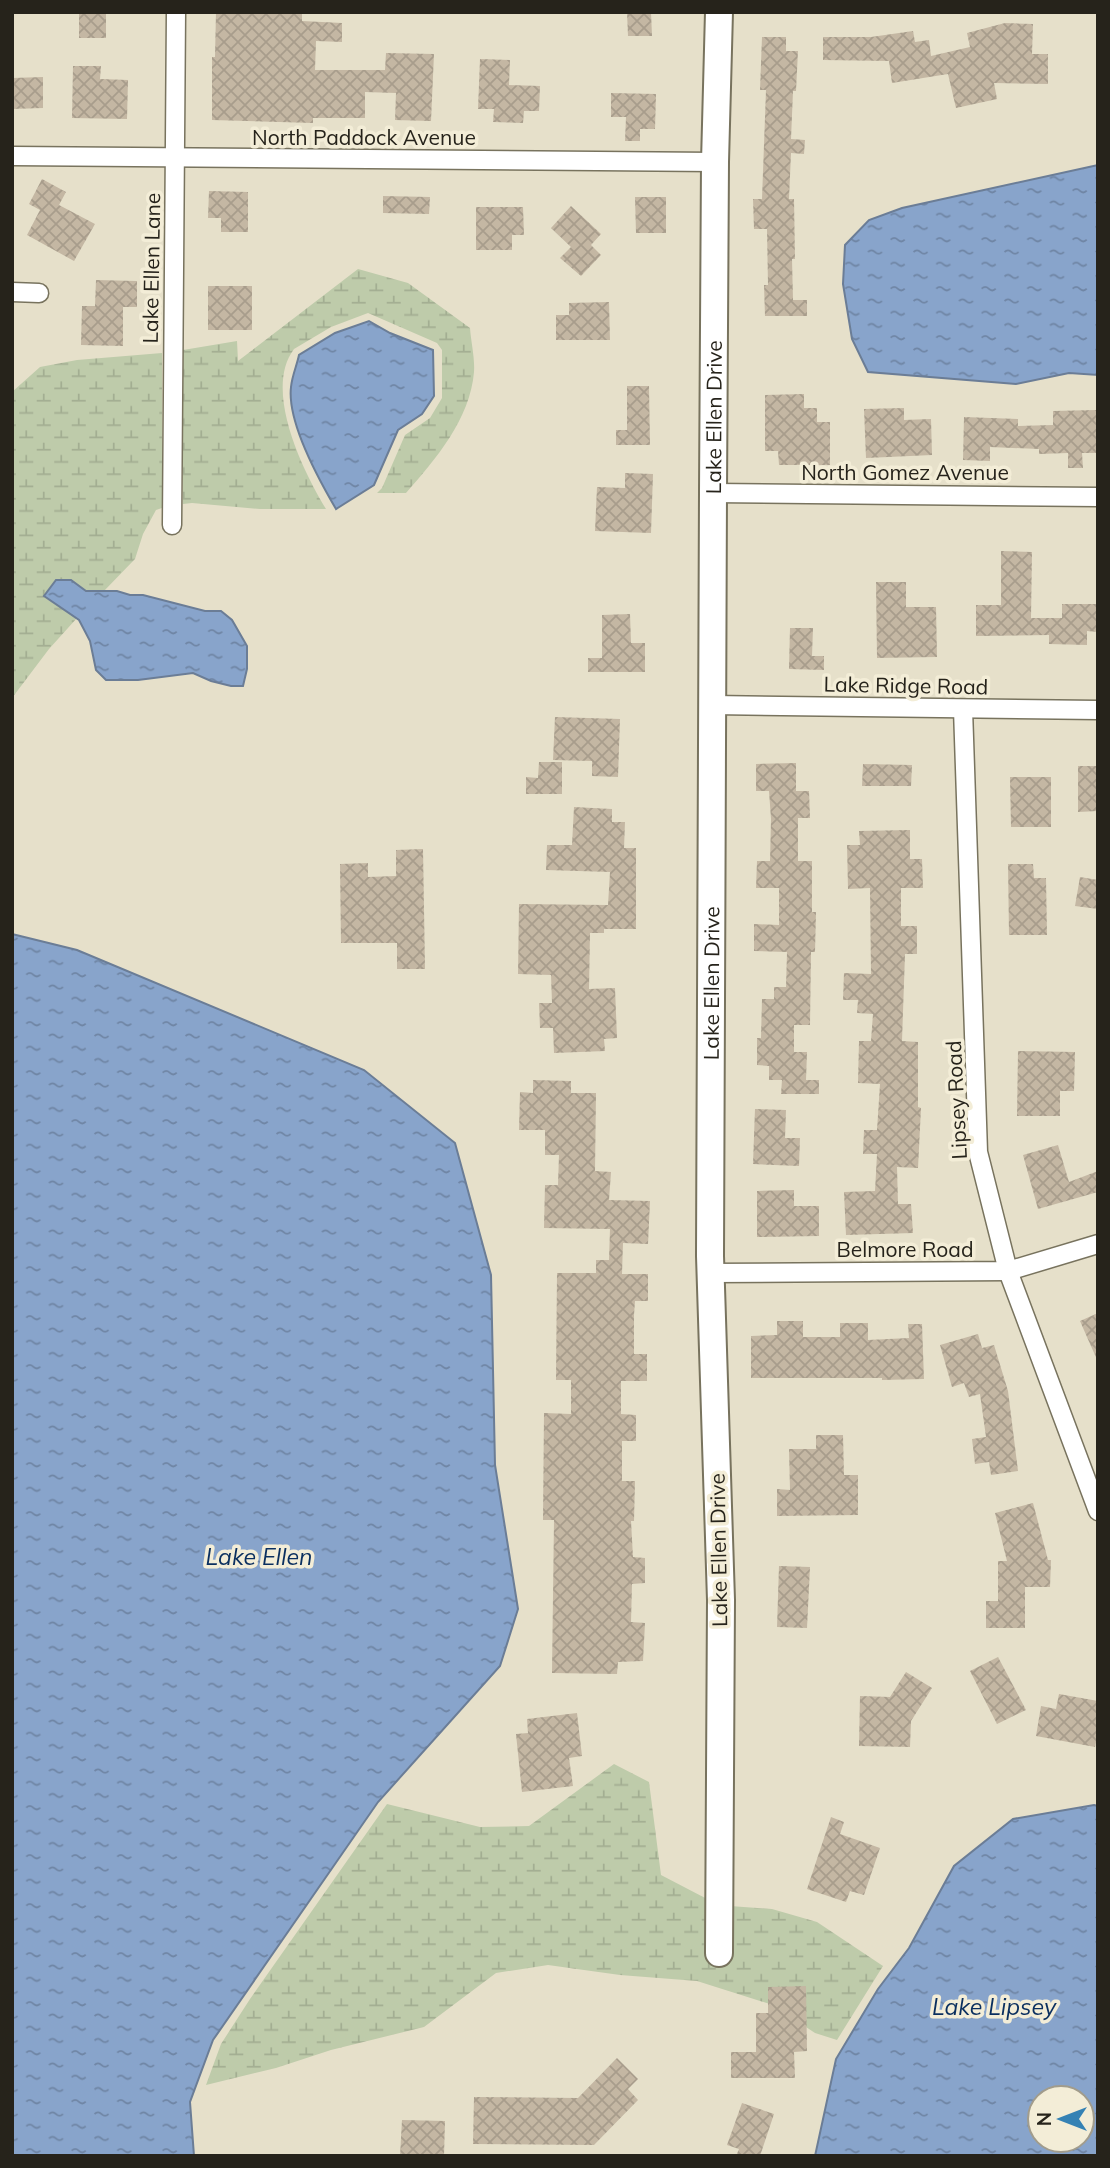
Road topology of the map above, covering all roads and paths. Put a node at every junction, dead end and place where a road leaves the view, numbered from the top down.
1 (176, 12) edge
2 (719, 12) edge
3 (12, 156) edge
4 (175, 158) junction
5 (715, 162) junction
6 (12, 292) edge
7 (39, 293) dead end
8 (713, 493) junction
9 (1098, 497) edge
10 (172, 525) dead end
11 (713, 705) junction
12 (963, 709) junction
13 (1098, 710) edge
14 (1098, 1244) edge
15 (1008, 1271) junction
16 (710, 1273) junction
17 (1098, 1511) edge
18 (719, 1954) dead end

1 - 4 street, Lake Ellen Lane
2 - 5 street, Lake Ellen Drive
3 - 4 street, North Paddock Avenue
4 - 5 street, North Paddock Avenue
4 - 10 street, Lake Ellen Lane
5 - 8 street, Lake Ellen Drive
6 - 7 street
8 - 9 street, North Gomez Avenue
8 - 11 street, Lake Ellen Drive
11 - 12 street, Lake Ridge Road
11 - 16 street, Lake Ellen Drive
12 - 13 street, Lake Ridge Road
12 - 15 street, Lipsey Road
14 - 15 street, Belmore Road
15 - 16 street, Belmore Road
15 - 17 street, Lipsey Road
16 - 18 street, Lake Ellen Drive

